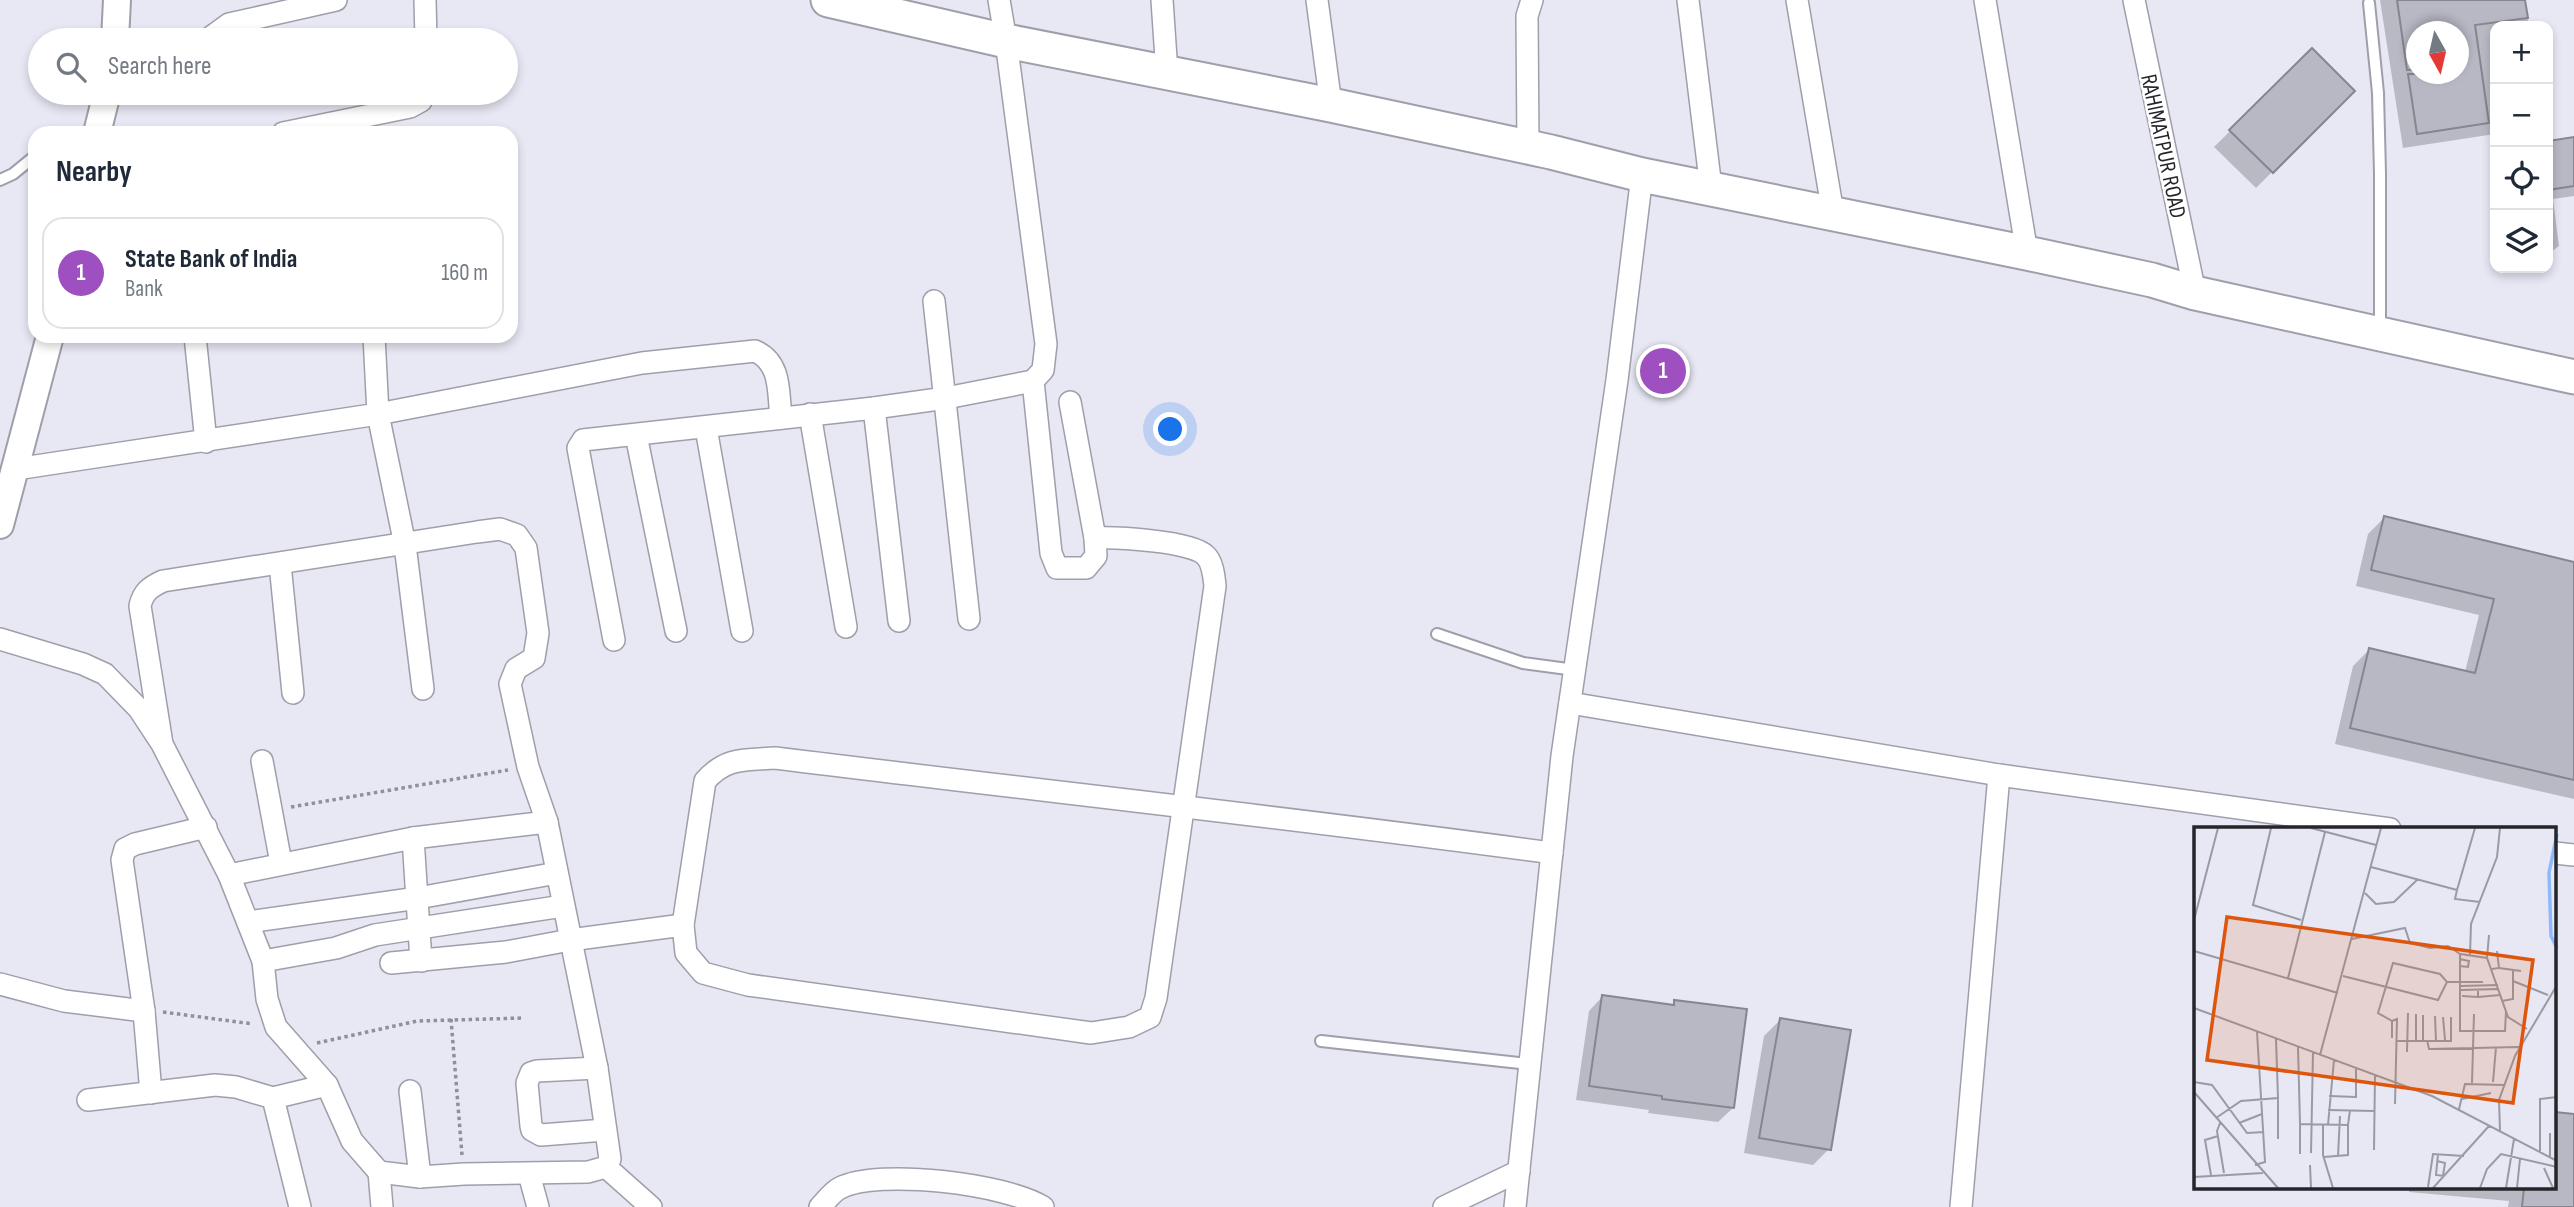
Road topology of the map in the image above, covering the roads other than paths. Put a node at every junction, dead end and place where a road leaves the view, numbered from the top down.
1 (337, 0) edge
2 (425, 0) edge
3 (828, 0) edge
4 (999, 0) edge
5 (1162, 0) edge
6 (1317, 0) edge
7 (1532, 0) edge
8 (1688, 0) edge
9 (1797, 0) edge
10 (1985, 0) edge
11 (2134, 0) edge
12 (2369, 3) dead end
13 (224, 28) edge
14 (426, 28) edge
15 (1006, 41) junction
16 (1167, 73) junction
17 (104, 105) edge
18 (414, 105) edge
19 (1331, 105) junction
20 (361, 125) edge
21 (99, 126) edge
22 (1528, 147) junction
23 (28, 162) edge
24 (1642, 175) junction
25 (0, 180) edge
26 (1711, 188) junction
27 (1833, 213) junction
28 (2027, 253) junction
29 (2195, 293) junction
30 (934, 301) dead end
31 (2379, 334) junction
32 (48, 343) edge
33 (196, 343) edge
34 (374, 343) edge
35 (2574, 377) edge
36 (1033, 381) junction
37 (946, 398) junction
38 (1070, 402) dead end
39 (874, 408) junction
40 (378, 414) junction
41 (810, 414) junction
42 (781, 418) junction
43 (706, 428) junction
44 (636, 435) junction
45 (206, 442) junction
46 (16, 469) junction
47 (0, 525) edge
48 (1095, 538) junction
49 (405, 545) junction
50 (279, 564) junction
51 (969, 619) dead end
52 (900, 621) dead end
53 (846, 627) dead end
54 (676, 631) dead end
55 (742, 631) dead end
56 (1437, 634) dead end
57 (0, 639) edge
58 (614, 640) dead end
59 (1574, 670) junction
60 (423, 689) dead end
61 (293, 693) dead end
62 (1570, 703) junction
63 (162, 744) junction
64 (262, 761) dead end
65 (1999, 775) junction
66 (1184, 808) junction
67 (547, 822) junction
68 (206, 827) junction
69 (2376, 827) edge
70 (414, 838) junction
71 (1552, 853) junction
72 (2556, 853) edge
73 (2574, 855) edge
74 (281, 863) junction
75 (557, 873) junction
76 (229, 874) junction
77 (418, 898) junction
78 (563, 906) junction
79 (248, 922) junction
80 (683, 925) junction
81 (419, 928) junction
82 (570, 940) junction
83 (263, 961) junction
84 (421, 961) junction
85 (391, 963) dead end
86 (0, 984) edge
87 (144, 1012) junction
88 (1321, 1041) dead end
89 (1529, 1064) junction
90 (597, 1068) junction
91 (327, 1085) junction
92 (410, 1091) dead end
93 (151, 1093) junction
94 (273, 1098) junction
95 (88, 1100) dead end
96 (605, 1130) junction
97 (606, 1167) junction
98 (379, 1171) junction
99 (1519, 1171) junction
100 (529, 1174) junction
101 (420, 1177) junction
102 (300, 1207) edge
103 (382, 1207) edge
104 (538, 1207) edge
105 (651, 1207) edge
106 (820, 1207) edge
107 (1043, 1207) edge
108 (1444, 1207) edge
109 (1515, 1207) edge
110 (1961, 1207) edge

1 - 13 street
2 - 14 street
3 - 15 main road
4 - 15 street
5 - 16 street
6 - 19 street
7 - 22 street
8 - 26 street
9 - 27 street
10 - 28 street
11 - 29 street, RAHIMATPUR ROAD
12 - 31 lane
15 - 16 main road
15 - 36 street
16 - 19 main road
17 - 21 street
18 - 20 street
19 - 22 main road
22 - 24 main road
23 - 25 lane
24 - 26 main road
24 - 59 street
26 - 27 main road
27 - 28 main road
28 - 29 main road
29 - 31 main road
30 - 37 street
31 - 35 main road
32 - 46 street
33 - 45 street
34 - 40 street
36 - 37 street
36 - 48 street
37 - 39 street
37 - 51 street
38 - 48 street
39 - 41 street
39 - 52 street
40 - 42 street
40 - 45 street
40 - 49 street
41 - 42 street
41 - 53 street
42 - 43 street
43 - 44 street
43 - 55 street
44 - 54 street
44 - 58 street
45 - 46 street
46 - 47 street
48 - 66 street
49 - 50 street
49 - 60 street
49 - 67 street
50 - 61 street
50 - 63 street
56 - 59 lane
57 - 63 street
59 - 62 street
62 - 65 street
62 - 71 street
63 - 68 street
64 - 74 street
65 - 69 street
65 - 110 street
66 - 71 street
66 - 80 street
66 - 80 street
67 - 70 street
67 - 75 street
68 - 76 street
68 - 87 street
70 - 74 street
70 - 77 street
71 - 89 street
72 - 73 street
74 - 76 street
75 - 77 street
75 - 78 street
76 - 79 street
77 - 79 street
77 - 81 street
78 - 81 street
78 - 82 street
79 - 83 street
80 - 82 street
81 - 83 street
81 - 84 street
82 - 84 street
82 - 90 street
83 - 91 street
84 - 85 street
86 - 87 street
87 - 93 street
88 - 89 lane
89 - 99 street
90 - 96 street
90 - 96 street
91 - 94 street
91 - 98 street
92 - 101 street
93 - 94 street
93 - 95 street
94 - 102 street
96 - 97 street
97 - 100 street
97 - 105 street
98 - 101 street
98 - 103 street
99 - 108 street
99 - 109 street
100 - 101 street
100 - 104 street
106 - 107 street

